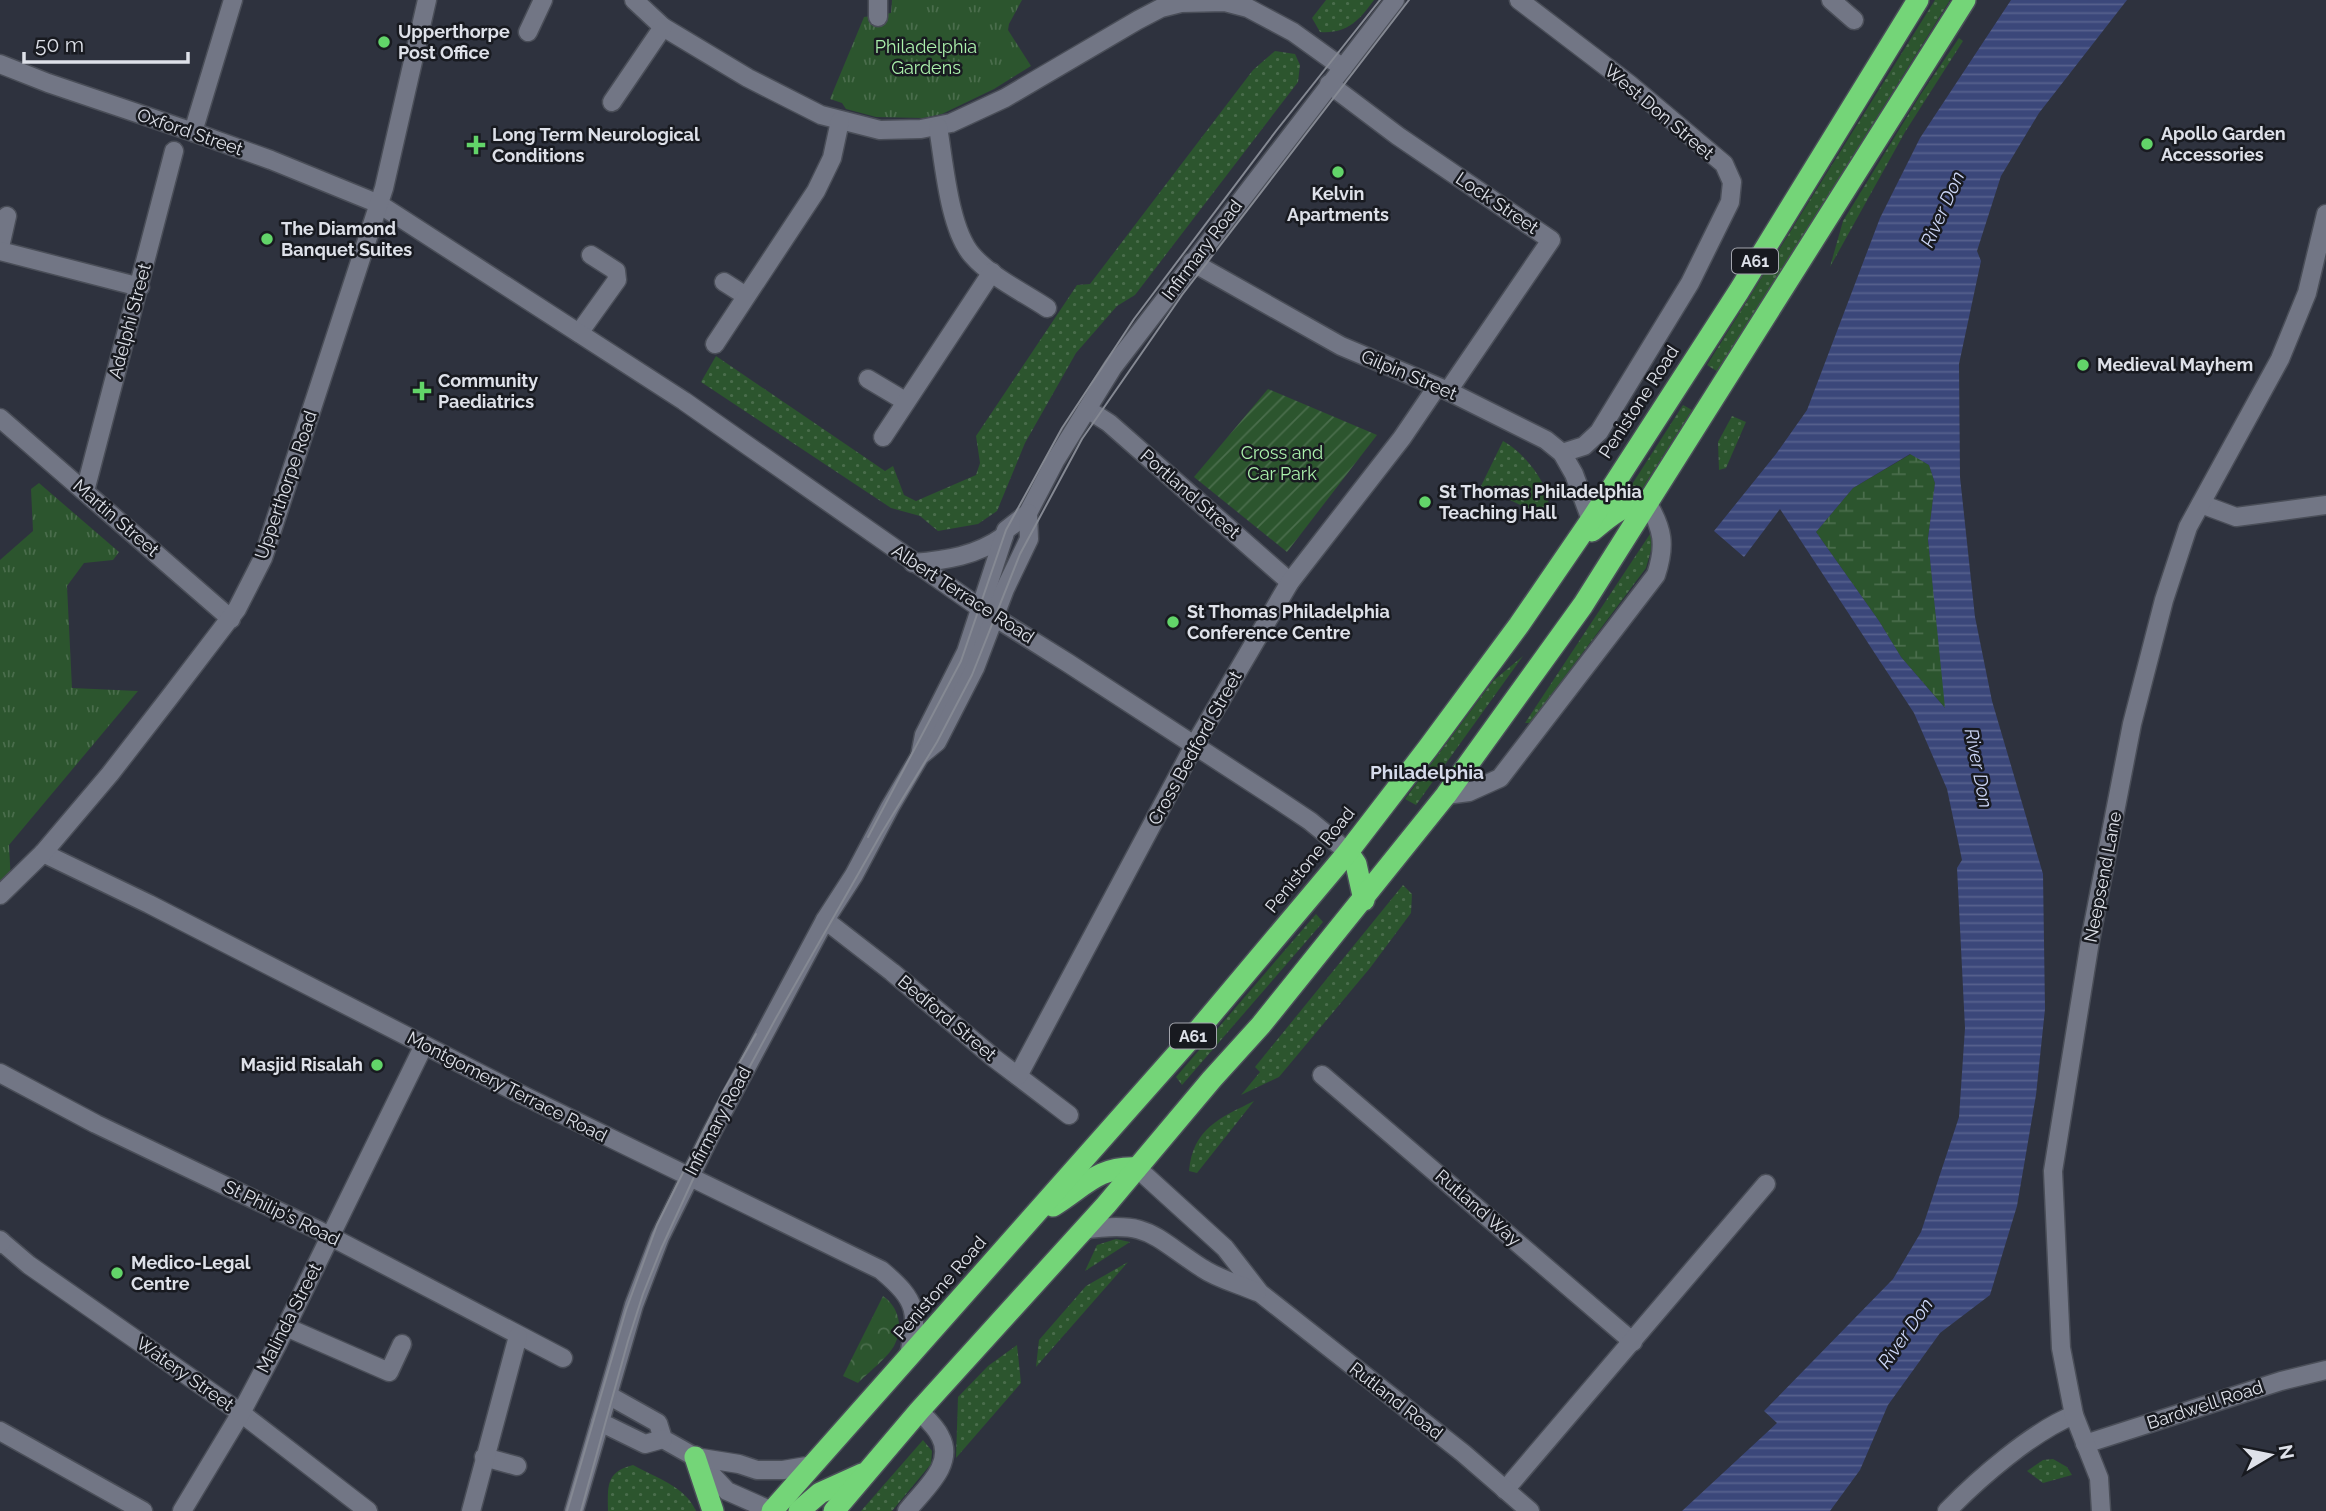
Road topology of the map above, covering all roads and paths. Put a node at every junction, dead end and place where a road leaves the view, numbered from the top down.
1 (233, 0) edge
2 (427, 0) edge
3 (543, 0) edge
4 (634, 0) edge
5 (1395, 0) edge
6 (1519, 0) edge
7 (1918, 0) edge
8 (1965, 0) edge
9 (1216, 1) edge
10 (663, 27) junction
11 (528, 32) dead end
12 (0, 64) edge
13 (1343, 68) junction
14 (1328, 84) junction
15 (612, 102) dead end
16 (840, 121) junction
17 (938, 127) junction
18 (193, 132) junction
19 (174, 151) dead end
20 (379, 204) junction
21 (2326, 214) edge
22 (8, 216) dead end
23 (0, 249) edge
24 (591, 255) dead end
25 (1192, 262) junction
26 (992, 271) junction
27 (723, 282) dead end
28 (140, 287) junction
29 (746, 296) junction
30 (1047, 307) dead end
31 (579, 332) junction
32 (715, 345) dead end
33 (868, 379) dead end
34 (1442, 389) junction
35 (905, 401) junction
36 (1087, 409) junction
37 (0, 418) edge
38 (883, 437) dead end
39 (1562, 453) junction
40 (85, 491) junction
41 (1647, 502) junction
42 (2201, 504) junction
43 (2326, 505) edge
44 (1028, 513) junction
45 (1591, 520) junction
46 (1004, 536) junction
47 (1572, 547) junction
48 (913, 563) junction
49 (1290, 582) junction
50 (988, 613) junction
51 (230, 619) junction
52 (1195, 744) junction
53 (1446, 796) junction
54 (1348, 852) junction
55 (43, 853) junction
56 (0, 895) edge
57 (1364, 900) junction
58 (825, 920) junction
59 (424, 1045) junction
60 (0, 1073) edge
61 (1322, 1075) dead end
62 (1018, 1076) junction
63 (1069, 1115) dead end
64 (1137, 1168) junction
65 (688, 1178) junction
66 (1766, 1184) dead end
67 (1033, 1218) junction
68 (1083, 1230) junction
69 (330, 1236) junction
70 (1, 1242) edge
71 (1260, 1293) junction
72 (286, 1327) junction
73 (517, 1336) junction
74 (1633, 1342) junction
75 (402, 1343) dead end
76 (563, 1358) dead end
77 (908, 1359) junction
78 (2326, 1370) edge
79 (608, 1395) junction
80 (919, 1411) junction
81 (241, 1413) junction
82 (2074, 1415) junction
83 (600, 1422) junction
84 (0, 1431) edge
85 (663, 1439) junction
86 (2085, 1444) junction
87 (484, 1457) junction
88 (695, 1457) junction
89 (813, 1465) junction
90 (517, 1466) dead end
91 (867, 1472) junction
92 (1505, 1490) junction
93 (143, 1511) edge
94 (182, 1511) edge
95 (368, 1511) edge
96 (471, 1511) edge
97 (574, 1511) edge
98 (713, 1511) edge
99 (772, 1511) edge
100 (799, 1511) edge
101 (834, 1511) edge
102 (907, 1511) edge
103 (1530, 1511) edge
104 (1947, 1511) edge
105 (2101, 1511) edge

1 - 18 street
2 - 20 street, Upperthorpe Road
3 - 11 street
4 - 10 street
5 - 13 street, Infirmary Road
6 - 39 street, West Don Street
7 - 45 highway, Penistone Road / A61
8 - 41 highway, A61
9 - 13 street
9 - 17 street
10 - 15 street
10 - 16 street
12 - 18 street, Oxford Street
13 - 14 street, Infirmary Road
14 - 25 street, Infirmary Road
14 - 34 street, Lock Street
16 - 17 street
16 - 29 street
17 - 26 street
18 - 20 street, Oxford Street
19 - 28 street, Adelphi Street
20 - 31 street, Albert Terrace Road
20 - 51 street, Upperthorpe Road
21 - 42 street, Neepsend Lane
22 - 23 street
23 - 28 street
24 - 31 street
25 - 34 street, Gilpin Street
25 - 36 street, Infirmary Road
26 - 30 street
26 - 35 street
27 - 29 street
28 - 40 street, Adelphi Street
29 - 32 street
31 - 48 street, Albert Terrace Road
33 - 35 street
34 - 39 street, Gilpin Street
34 - 49 street, Cross Bedford Street
35 - 38 street
36 - 44 street, Infirmary Road
36 - 49 street, Portland Street
37 - 40 street, Martin Street
39 - 45 street, Gilpin Street
40 - 51 street, Martin Street
41 - 47 highway
41 - 53 highway, A61
41 - 53 street
42 - 43 street
42 - 82 street, Neepsend Lane
44 - 46 street, Infirmary Road
44 - 50 street, Infirmary Road
45 - 47 highway, Penistone Road / A61
46 - 48 street
46 - 50 street, Infirmary Road
47 - 54 highway, Penistone Road / A61
48 - 50 street, Albert Terrace Road
49 - 52 street, Cross Bedford Street
50 - 52 street, Albert Terrace Road
50 - 58 street, Infirmary Road
51 - 55 street, Upperthorpe Road
52 - 54 street, Albert Terrace Road
52 - 62 street, Cross Bedford Street
53 - 57 highway, A61
54 - 57 highway
54 - 67 highway, Penistone Road / A61
55 - 56 street, Upperthorpe Road
55 - 59 street, Montgomery Terrace Road
57 - 64 highway, A61
58 - 62 street, Bedford Street
58 - 65 street, Infirmary Road
59 - 65 street, Montgomery Terrace Road
59 - 69 street, Malinda Street
60 - 69 street, St Philip's Road
61 - 74 street, Rutland Way
62 - 63 street, Bedford Street
64 - 67 highway
64 - 68 highway, A61
64 - 71 street, Rutland Road
65 - 77 street, Montgomery Terrace Road
65 - 79 street, Infirmary Road
66 - 74 street
67 - 77 highway, Penistone Road / A61
68 - 71 street, Rutland Road
68 - 80 highway, A61
69 - 72 street, Malinda Street
69 - 73 street, St Philip's Road
70 - 81 street, Watery Street
71 - 92 street, Rutland Road
72 - 75 street
72 - 81 street, Malinda Street
73 - 76 street, St Philip's Road
73 - 87 street
74 - 92 street
77 - 89 highway, Penistone Road / A61
78 - 86 street, Bardwell Road
79 - 83 street, Infirmary Road
79 - 85 street
80 - 91 highway, A61
80 - 102 street
81 - 94 street, Malinda Street
81 - 95 street, Watery Street
82 - 86 street, Neepsend Lane
82 - 104 street
83 - 85 street
83 - 97 street, Infirmary Road
84 - 93 street
85 - 88 street
86 - 105 street, Neepsend Lane
87 - 90 street
87 - 96 street
88 - 89 street
88 - 98 highway
88 - 99 street
89 - 99 highway, Penistone Road / A61
91 - 100 highway
91 - 101 highway, A61
92 - 103 street, Rutland Road

